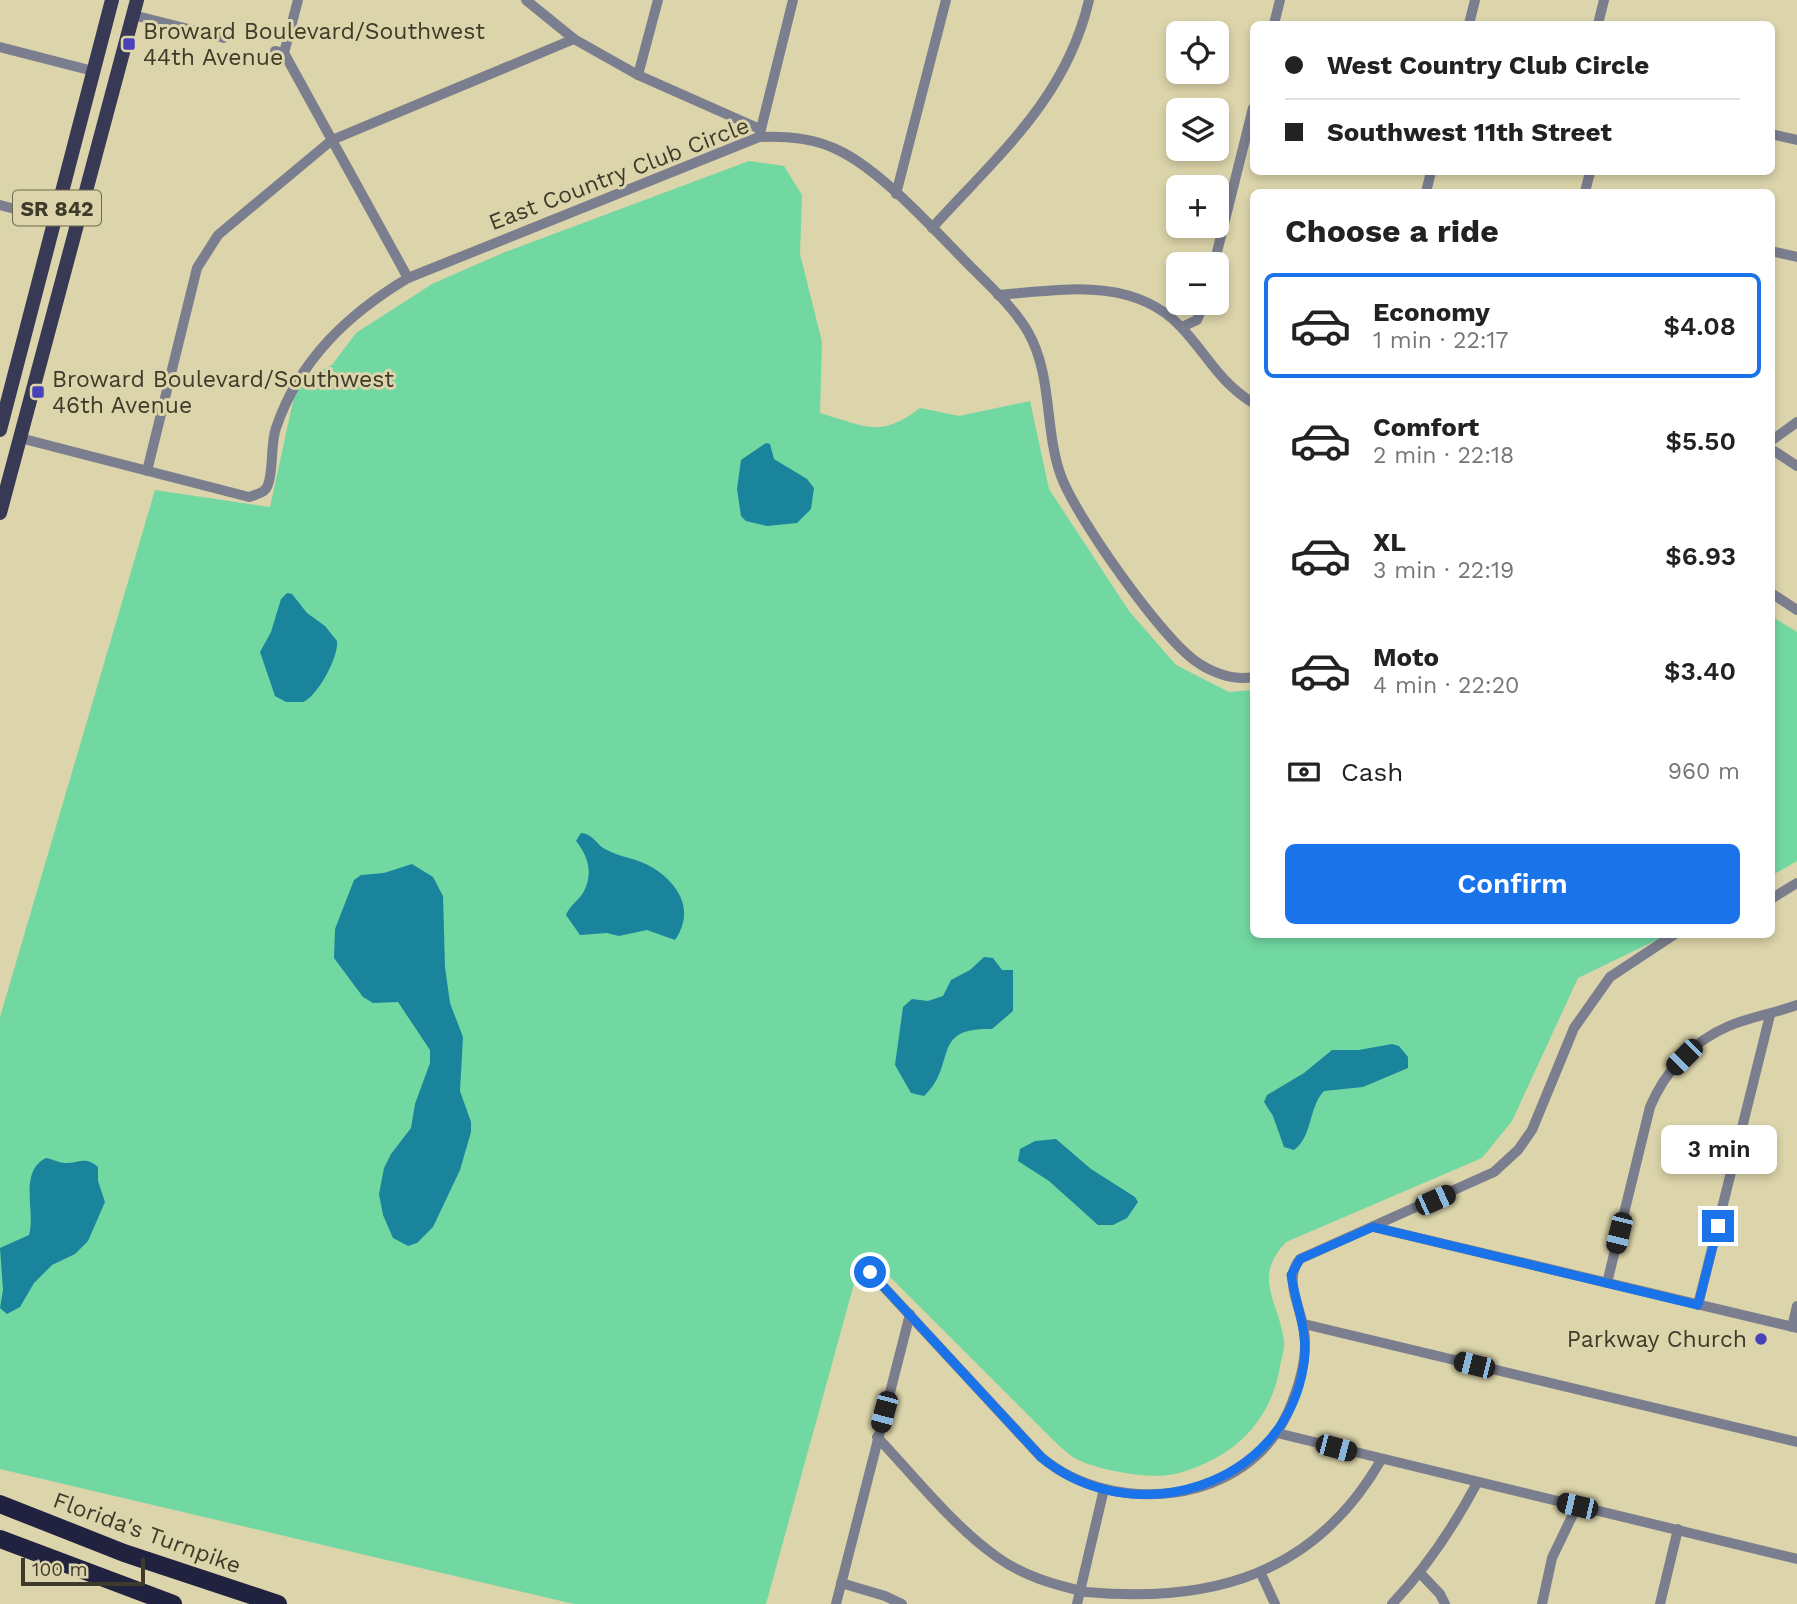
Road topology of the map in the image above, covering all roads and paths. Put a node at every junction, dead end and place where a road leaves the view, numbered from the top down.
1 (112, 0) edge
2 (119, 0) edge
3 (298, 0) edge
4 (526, 0) edge
5 (658, 0) edge
6 (793, 0) edge
7 (946, 0) edge
8 (1089, 0) edge
9 (1280, 0) edge
10 (1475, 0) edge
11 (1604, 0) edge
12 (135, 7) edge
13 (1275, 21) edge
14 (1470, 21) edge
15 (1599, 21) edge
16 (224, 38) dead end
17 (574, 39) junction
18 (0, 47) edge
19 (93, 71) junction
20 (638, 75) junction
21 (109, 102) junction
22 (1250, 120) edge
23 (760, 133) junction
24 (1775, 135) edge
25 (332, 140) junction
26 (1797, 140) edge
27 (895, 194) junction
28 (0, 205) edge
29 (38, 215) dead end
30 (932, 228) junction
31 (1217, 252) edge
32 (1775, 252) edge
33 (1797, 257) edge
34 (408, 278) junction
35 (998, 295) junction
36 (1199, 315) edge
37 (1182, 327) junction
38 (1250, 401) edge
39 (1797, 422) edge
40 (0, 430) edge
41 (20, 438) junction
42 (1775, 438) edge
43 (1775, 452) edge
44 (1797, 466) edge
45 (147, 471) junction
46 (0, 513) edge
47 (1775, 596) edge
48 (1797, 610) edge
49 (1250, 678) edge
50 (1797, 883) edge
51 (1775, 897) edge
52 (1669, 938) edge
53 (1797, 1005) edge
54 (1770, 1015) junction
55 (1373, 1227) junction
56 (870, 1272) dead end
57 (1607, 1283) junction
58 (1698, 1305) junction
59 (1797, 1306) edge
60 (910, 1314) junction
61 (1304, 1324) junction
62 (1794, 1328) edge
63 (1277, 1433) junction
64 (877, 1437) junction
65 (1797, 1442) edge
66 (1381, 1460) junction
67 (1477, 1483) junction
68 (1104, 1489) junction
69 (0, 1504) edge
70 (1577, 1506) junction
71 (1678, 1529) junction
72 (0, 1539) edge
73 (1797, 1559) edge
74 (1420, 1573) junction
75 (1263, 1578) junction
76 (841, 1583) junction
77 (1080, 1591) junction
78 (173, 1604) edge
79 (278, 1604) edge
80 (836, 1604) edge
81 (902, 1604) edge
82 (1077, 1604) edge
83 (1275, 1604) edge
84 (1392, 1604) edge
85 (1445, 1604) edge
86 (1542, 1604) edge
87 (1660, 1604) edge

1 - 19 main road, SR 842
2 - 12 main road
3 - 25 street
4 - 17 street
5 - 20 street
6 - 23 street
7 - 27 street
8 - 30 street
9 - 13 street
10 - 14 street
11 - 15 street
12 - 16 street
12 - 21 main road, SR 842
17 - 20 street
17 - 25 street
18 - 19 street
19 - 21 main road
19 - 40 main road, SR 842
20 - 23 street
21 - 41 main road, SR 842
22 - 31 street
23 - 27 street, East Country Club Circle
23 - 34 street, East Country Club Circle
24 - 26 street
25 - 34 street
25 - 45 street
27 - 30 street, East Country Club Circle
28 - 29 street
30 - 35 street, East Country Club Circle
32 - 33 street
34 - 45 street, East Country Club Circle
35 - 37 street
35 - 49 street, East Country Club Circle
36 - 37 street
37 - 38 street
39 - 42 street
41 - 45 street
41 - 46 main road, SR 842
43 - 44 street
47 - 48 street
50 - 51 street
52 - 55 street
53 - 54 street
54 - 57 street
54 - 58 street
55 - 57 street
55 - 61 street
56 - 60 street
57 - 58 street
58 - 62 street
59 - 62 street
60 - 64 street
60 - 68 street
61 - 63 street
61 - 65 street
63 - 66 street
63 - 68 street
64 - 76 street
64 - 77 street
66 - 67 street
66 - 75 street
67 - 70 street
67 - 74 street
68 - 77 street
69 - 79 highway, Florida's Turnpike
70 - 71 street
70 - 86 street
71 - 73 street
71 - 87 street
72 - 78 highway
74 - 84 street
74 - 85 street
75 - 77 street
75 - 83 street
76 - 80 street
76 - 81 street
77 - 82 street

